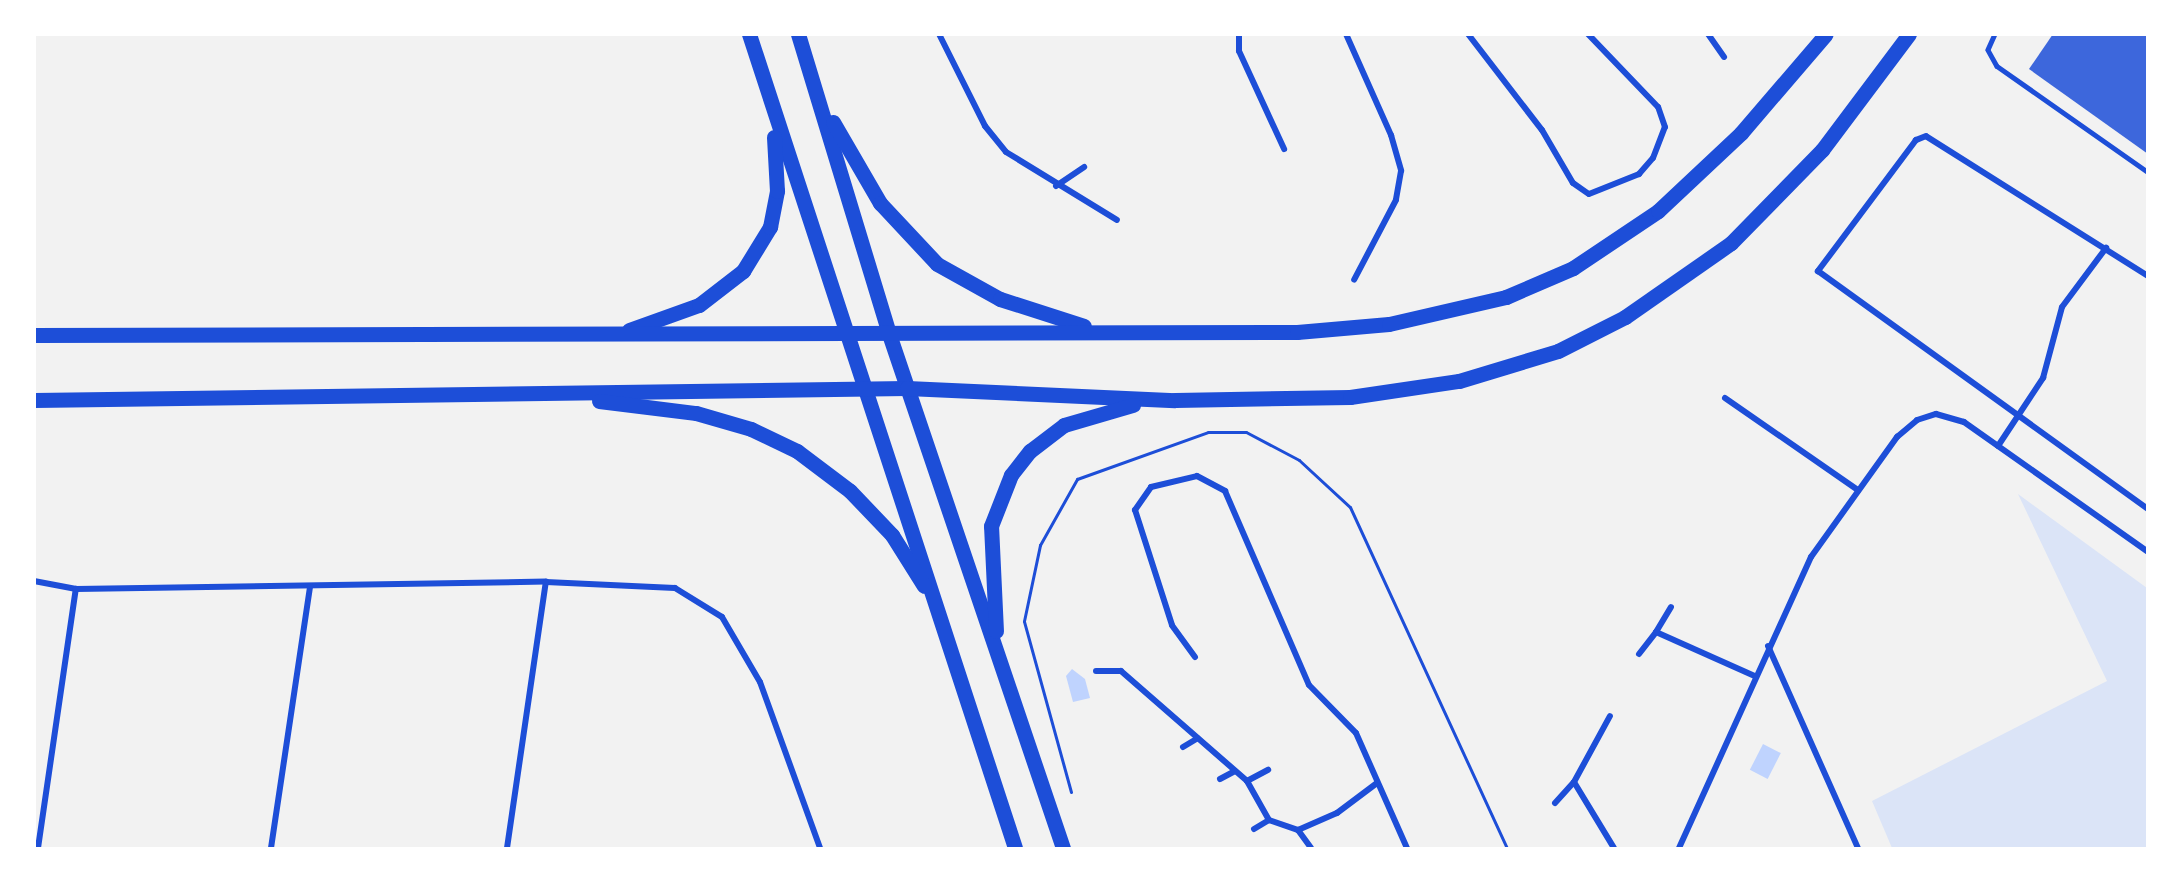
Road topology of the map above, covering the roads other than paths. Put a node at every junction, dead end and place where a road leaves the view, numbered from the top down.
1 (749, 34) edge
2 (798, 34) edge
3 (939, 34) edge
4 (1239, 34) edge
5 (1346, 34) edge
6 (1468, 34) edge
7 (1588, 34) edge
8 (1708, 34) edge
9 (1826, 34) edge
10 (1909, 34) edge
11 (1995, 34) edge
12 (1724, 57) dead end
13 (765, 84) junction
14 (815, 85) junction
15 (1284, 149) dead end
16 (1084, 167) dead end
17 (2148, 172) edge
18 (1056, 186) junction
19 (1117, 220) dead end
20 (2106, 248) junction
21 (2148, 276) edge
22 (1354, 280) dead end
23 (1102, 331) junction
24 (846, 334) junction
25 (889, 334) junction
26 (614, 335) junction
27 (34, 336) edge
28 (907, 388) junction
29 (864, 391) junction
30 (512, 393) junction
31 (1725, 398) dead end
32 (34, 400) edge
33 (1175, 400) junction
34 (2017, 414) junction
35 (1998, 446) junction
36 (1858, 490) junction
37 (2148, 509) edge
38 (2148, 552) edge
39 (34, 580) edge
40 (546, 582) junction
41 (310, 586) junction
42 (76, 589) junction
43 (936, 606) junction
44 (1671, 607) dead end
45 (1656, 632) junction
46 (1768, 646) junction
47 (1639, 654) dead end
48 (999, 657) junction
49 (1195, 657) dead end
50 (1096, 671) dead end
51 (1755, 676) junction
52 (1610, 716) dead end
53 (1198, 738) junction
54 (1183, 747) dead end
55 (1268, 770) dead end
56 (1235, 771) junction
57 (1220, 779) dead end
58 (1247, 781) junction
59 (1574, 782) junction
60 (1377, 783) junction
61 (1555, 803) dead end
62 (1269, 820) junction
63 (1254, 829) dead end
64 (1298, 830) junction
65 (38, 849) edge
66 (271, 849) edge
67 (507, 849) edge
68 (820, 849) edge
69 (1015, 849) edge
70 (1063, 849) edge
71 (1311, 849) edge
72 (1407, 849) edge
73 (1614, 849) edge
74 (1679, 849) edge
75 (1858, 849) edge

1 - 13 main road
2 - 14 main road
3 - 18 street
4 - 15 street
5 - 22 street
6 - 7 street
8 - 12 street
9 - 23 main road
10 - 33 main road
11 - 17 lane
13 - 24 main road
13 - 26 main road
14 - 23 main road
14 - 25 main road
16 - 18 street
18 - 19 street
20 - 21 street
20 - 34 street
20 - 34 street
23 - 25 main road
24 - 25 main road
24 - 26 main road
24 - 29 main road
25 - 28 main road
26 - 27 main road
28 - 29 main road
28 - 33 main road
28 - 48 main road
29 - 30 main road
29 - 43 main road
30 - 32 main road
30 - 43 main road
31 - 36 street
33 - 48 main road
34 - 35 street
34 - 37 street
35 - 36 street
35 - 38 street
36 - 46 street
39 - 42 street
40 - 41 street
40 - 67 street
40 - 68 street
41 - 42 street
41 - 66 street
42 - 65 street
43 - 69 main road
44 - 45 street
45 - 47 street
45 - 51 street
46 - 51 street
46 - 75 street
48 - 70 main road
49 - 60 street
50 - 53 street
51 - 74 street
52 - 59 street
53 - 54 street
53 - 56 street
55 - 58 street
56 - 57 street
56 - 58 street
58 - 62 street
59 - 61 street
59 - 73 street
60 - 64 street
60 - 72 street
62 - 63 street
62 - 64 street
64 - 71 street

